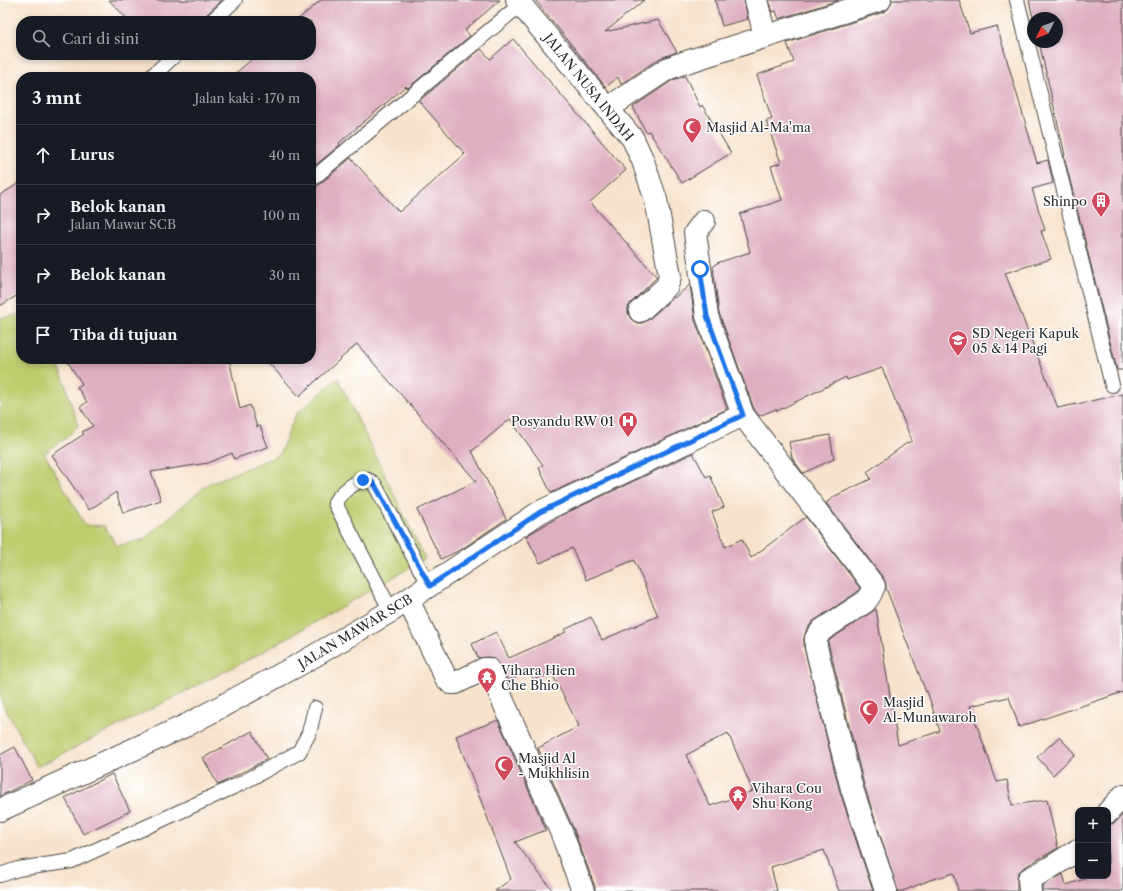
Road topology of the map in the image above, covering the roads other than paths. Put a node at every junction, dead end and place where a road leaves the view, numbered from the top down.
1 (235, 0) edge
2 (756, 0) edge
3 (880, 0) edge
4 (1017, 0) edge
5 (519, 2) edge
6 (217, 16) edge
7 (765, 36) junction
8 (170, 60) edge
9 (156, 72) edge
10 (608, 108) junction
11 (316, 176) edge
12 (704, 222) dead end
13 (640, 311) dead end
14 (1112, 386) dead end
15 (743, 415) junction
16 (430, 586) junction
17 (399, 605) junction
18 (315, 708) dead end
19 (1123, 796) edge
20 (1111, 809) edge
21 (0, 810) edge
22 (1075, 852) edge
23 (0, 875) edge
24 (583, 891) edge
25 (886, 891) edge
26 (1030, 891) edge

1 - 6 lane
2 - 7 street
3 - 7 street
4 - 14 lane
5 - 10 street, JALAN NUSA INDAH
5 - 11 lane
7 - 10 street
8 - 9 lane
10 - 13 street, JALAN NUSA INDAH
12 - 15 street
15 - 16 street, JALAN MAWAR SCB
15 - 25 street
16 - 17 street, JALAN MAWAR SCB
16 - 17 lane
17 - 21 street, JALAN MAWAR SCB
17 - 24 street
18 - 23 lane
19 - 20 street
22 - 26 street

